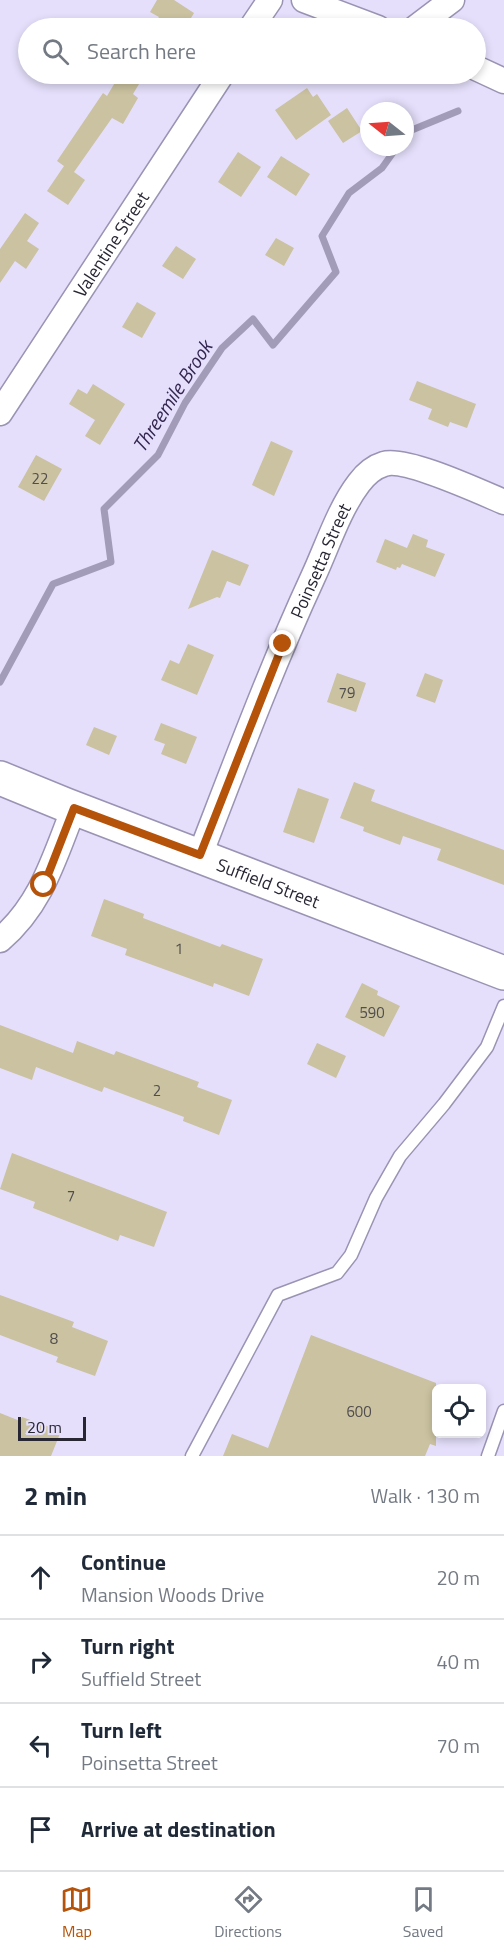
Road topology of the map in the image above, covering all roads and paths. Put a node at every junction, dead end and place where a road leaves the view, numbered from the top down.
1 (270, 0) edge
2 (304, 0) edge
3 (452, 0) edge
4 (258, 18) edge
5 (352, 18) edge
6 (428, 18) edge
7 (486, 73) edge
8 (504, 81) edge
9 (215, 84) edge
10 (0, 413) edge
11 (504, 502) edge
12 (0, 778) edge
13 (74, 808) junction
14 (200, 855) junction
15 (0, 940) edge
16 (504, 973) edge
17 (504, 1006) edge
18 (504, 1411) edge
19 (192, 1456) edge
20 (488, 1456) edge

1 - 4 street
2 - 5 street
3 - 6 street
7 - 8 street
9 - 10 street, Valentine Street
11 - 14 street, Poinsetta Street
12 - 13 main road, Suffield Street
13 - 14 main road, Suffield Street
13 - 15 street
14 - 16 main road, Suffield Street
17 - 19 lane
18 - 20 lane

